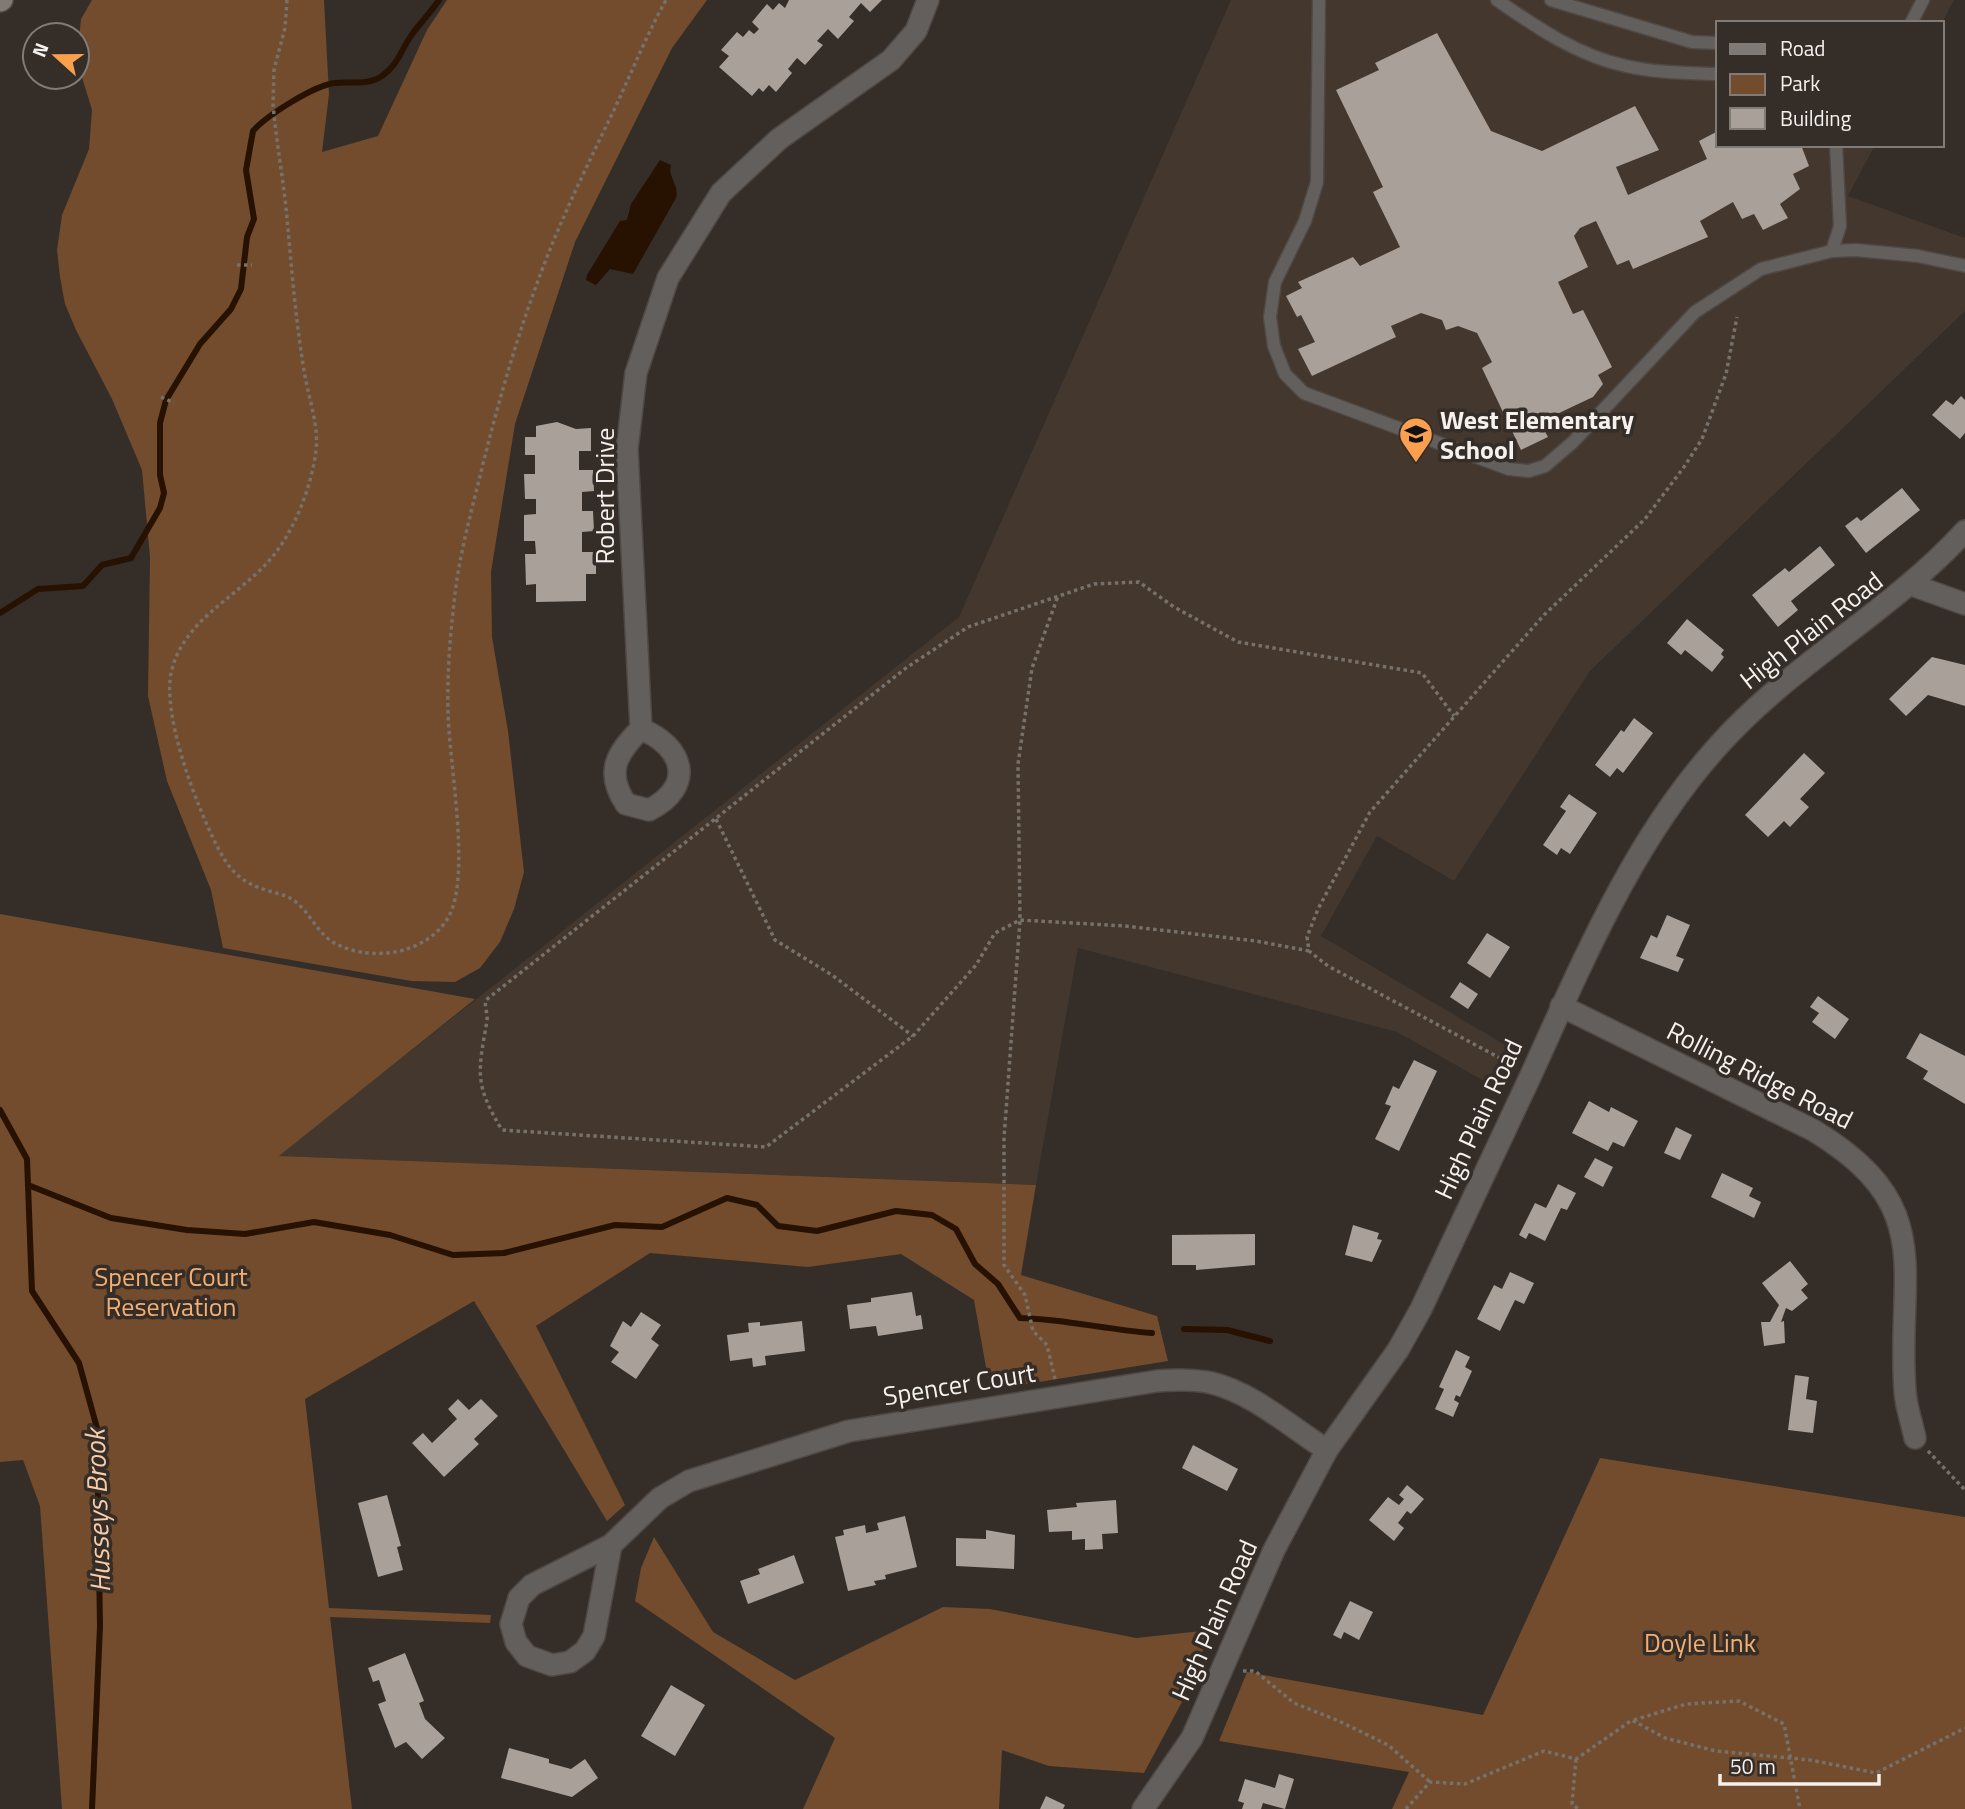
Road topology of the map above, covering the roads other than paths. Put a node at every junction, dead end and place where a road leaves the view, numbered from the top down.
1 (928, 0) edge
2 (1319, 0) edge
3 (1497, 0) edge
4 (1551, 0) edge
5 (1923, 0) edge
6 (1912, 21) edge
7 (1716, 43) edge
8 (1716, 74) edge
9 (1836, 147) edge
10 (1832, 251) junction
11 (1965, 266) edge
12 (1965, 531) edge
13 (1912, 585) junction
14 (1965, 604) edge
15 (641, 729) dead end
16 (1561, 1006) junction
17 (1916, 1438) road end
18 (1326, 1450) junction
19 (611, 1545) junction
20 (1143, 1809) edge

1 - 15 street, Robert Drive
2 - 10 lane
3 - 8 lane
4 - 7 lane
5 - 6 lane
9 - 10 lane
10 - 11 lane
12 - 13 street, High Plain Road
13 - 14 street
13 - 16 street, High Plain Road
16 - 17 street, Rolling Ridge Road
16 - 18 street, High Plain Road
18 - 19 street, Spencer Court
18 - 20 street, High Plain Road
19 - 19 street, Spencer Court

